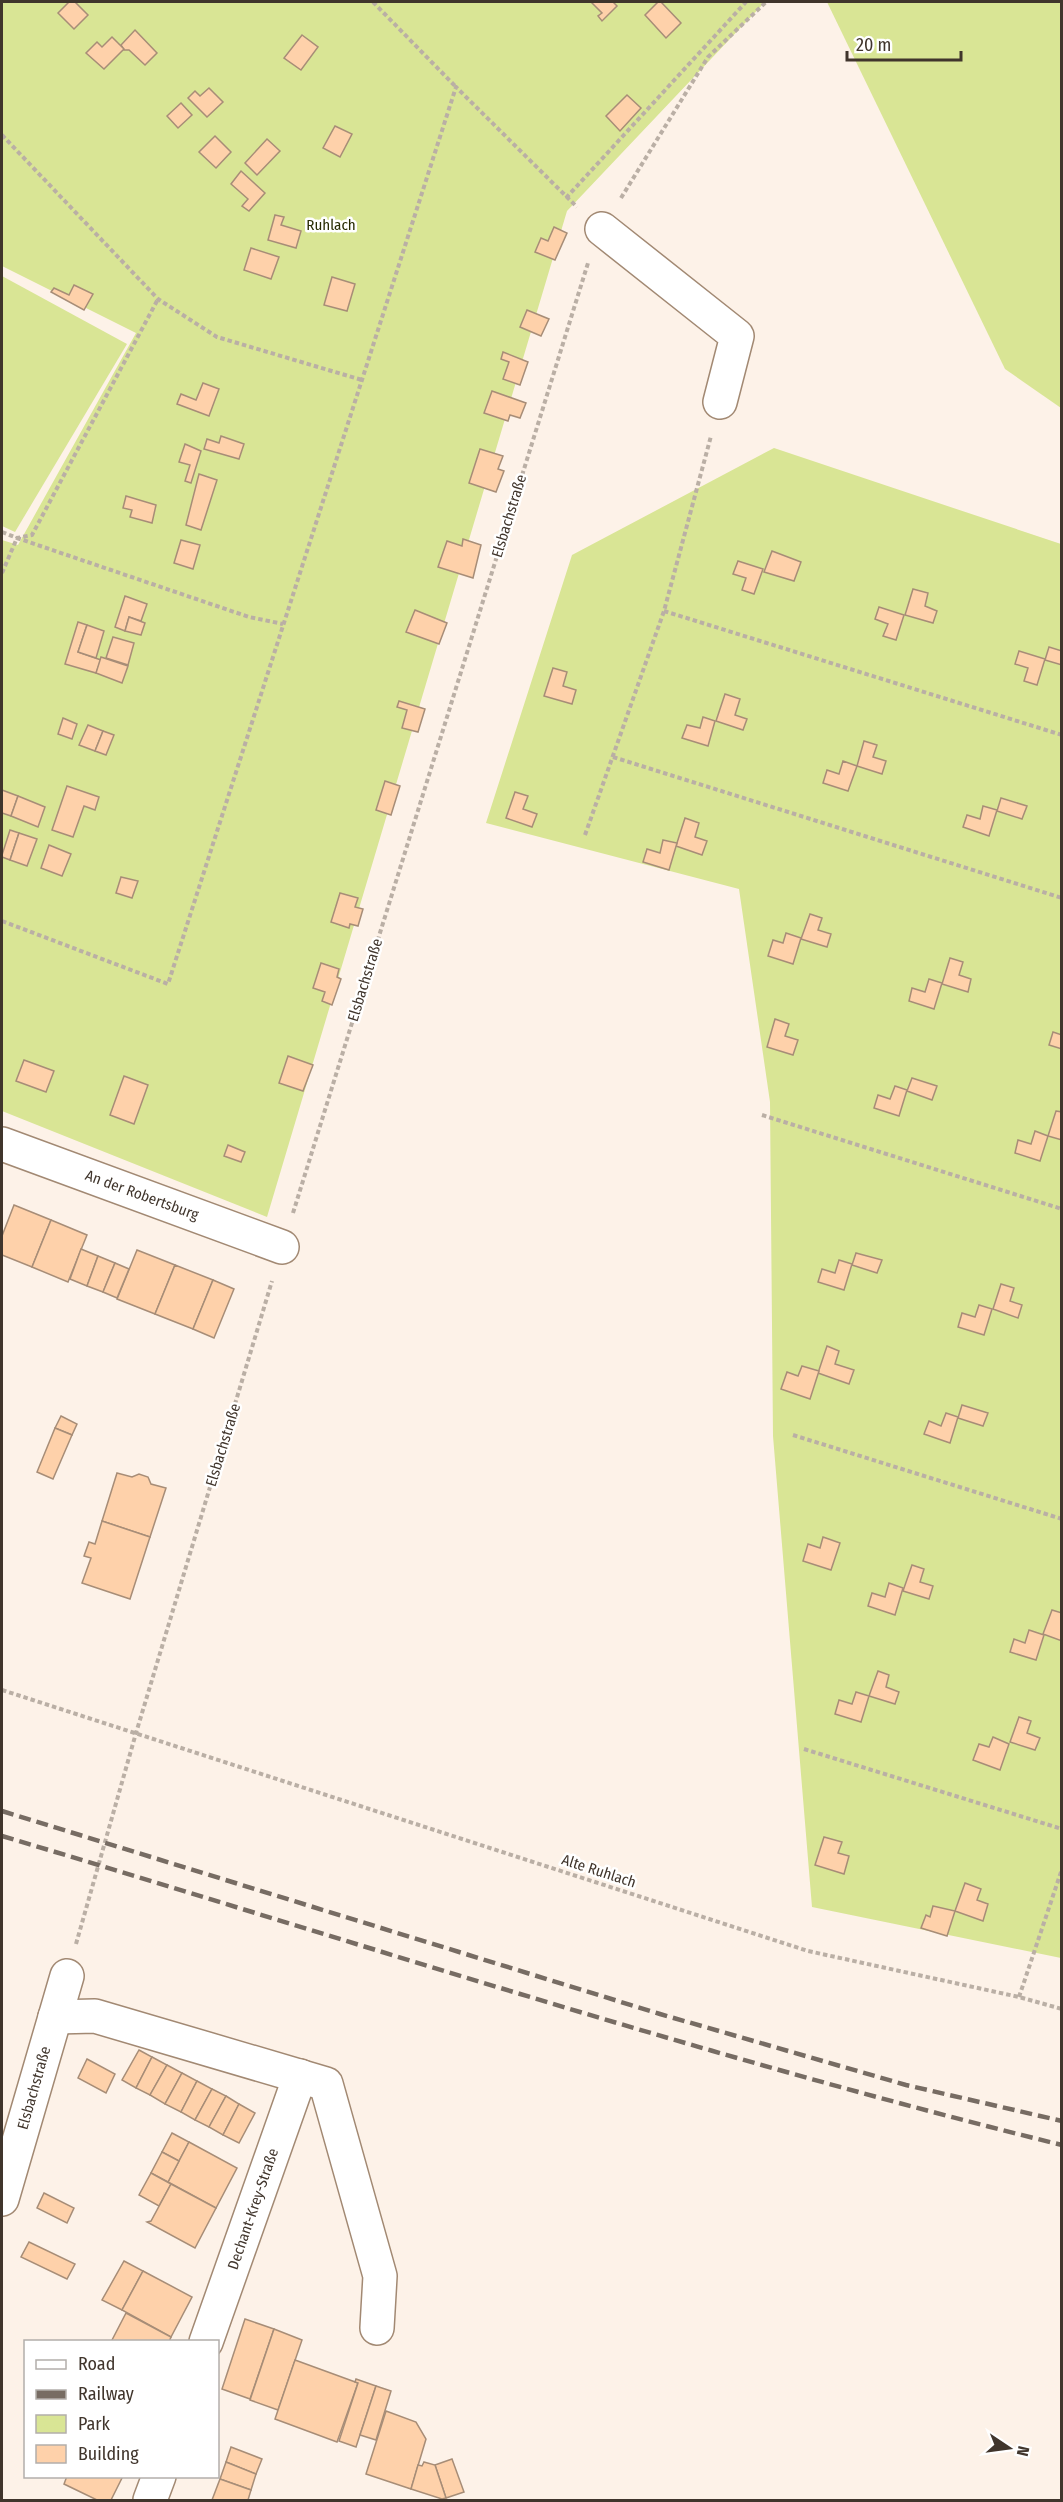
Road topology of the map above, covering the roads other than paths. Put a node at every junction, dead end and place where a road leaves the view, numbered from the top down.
1 (602, 229) road end
2 (720, 402) road end
3 (2, 1144) edge
4 (282, 1247) road end
5 (67, 1976) road end
6 (55, 2017) junction
7 (300, 2076) junction
8 (2, 2199) edge
9 (377, 2328) dead end
10 (207, 2340) edge
11 (158, 2478) edge
12 (150, 2500) edge

1 - 2 street
3 - 4 street, An der Robertsburg
5 - 6 street, Elsbachstraße
6 - 7 street
6 - 8 street, Elsbachstraße
7 - 9 street
7 - 10 street, Dechant-Krey-Straße
11 - 12 street

